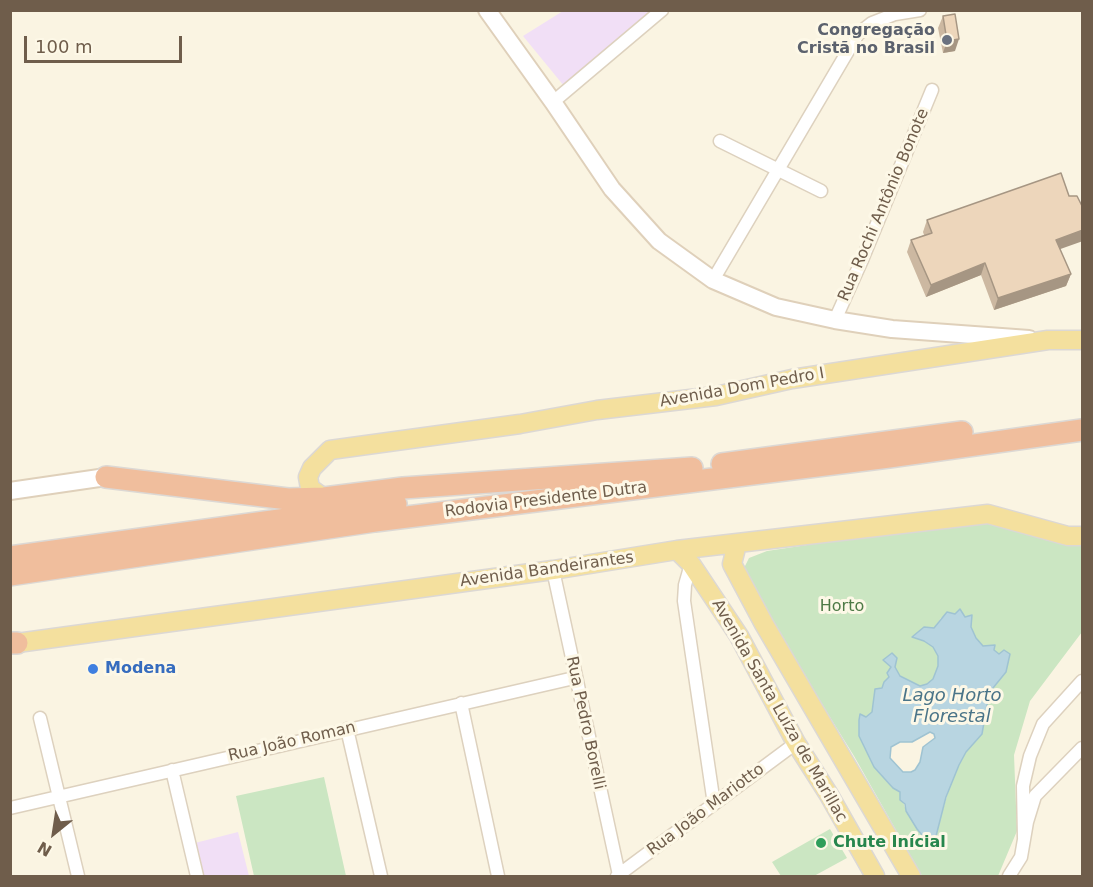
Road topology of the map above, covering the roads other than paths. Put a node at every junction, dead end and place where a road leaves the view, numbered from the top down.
1 (487, 10) edge
2 (662, 10) edge
3 (920, 10) edge
4 (893, 12) edge
5 (932, 90) dead end
6 (553, 102) junction
7 (720, 141) dead end
8 (778, 171) junction
9 (821, 191) dead end
10 (713, 280) junction
11 (835, 320) junction
12 (1048, 340) junction
13 (1083, 340) edge
14 (1083, 416) edge
15 (1083, 430) edge
16 (692, 468) junction
17 (106, 477) joint
18 (10, 491) edge
19 (324, 498) junction
20 (1083, 536) edge
21 (737, 544) junction
22 (677, 550) junction
23 (10, 557) edge
24 (691, 564) junction
25 (553, 570) junction
26 (10, 575) edge
27 (764, 624) junction
28 (738, 636) junction
29 (13, 643) edge
30 (574, 678) junction
31 (1083, 681) edge
32 (461, 703) junction
33 (40, 718) dead end
34 (347, 729) junction
35 (796, 743) junction
36 (1083, 748) edge
37 (172, 770) junction
38 (59, 796) junction
39 (714, 804) junction
40 (10, 808) edge
41 (1024, 838) junction
42 (78, 876) edge
43 (197, 876) edge
44 (381, 876) edge
45 (498, 876) edge
46 (618, 876) edge
47 (875, 876) edge
48 (911, 876) edge
49 (1013, 876) edge

1 - 6 main road
2 - 6 street
3 - 4 street
4 - 8 street
5 - 11 street, Rua Rochi Antônio Bonote
6 - 10 main road
7 - 8 street
8 - 9 street
8 - 10 street
10 - 11 main road
11 - 12 main road
12 - 13 main road, Avenida Dom Pedro I
12 - 19 main road, Avenida Dom Pedro I
14 - 16 highway, Rodovia Presidente Dutra
15 - 26 highway, Rodovia Presidente Dutra
16 - 19 highway
16 - 23 highway, Rodovia Presidente Dutra
17 - 18 main road
17 - 19 highway
20 - 21 main road, Avenida Bandeirantes
21 - 22 main road, Avenida Bandeirantes
21 - 27 main road, Avenida Santa Luíza de Marillac
22 - 24 main road, Avenida Santa Luíza de Marillac
22 - 25 main road, Avenida Bandeirantes
24 - 28 main road, Avenida Santa Luíza de Marillac
24 - 39 street
25 - 29 main road, Avenida Bandeirantes
25 - 30 street, Rua Pedro Borelli
27 - 28 main road
27 - 48 main road, Avenida Santa Luíza de Marillac
28 - 35 main road, Avenida Santa Luíza de Marillac
30 - 32 street, Rua João Roman
30 - 46 street, Rua Pedro Borelli
31 - 41 street
32 - 34 street, Rua João Roman
32 - 45 street
33 - 38 street
34 - 37 street, Rua João Roman
34 - 44 street
35 - 39 street, Rua João Mariotto
35 - 47 main road, Avenida Santa Luíza de Marillac
36 - 41 street
37 - 38 street, Rua João Roman
37 - 43 street
38 - 40 street, Rua João Roman
38 - 42 street
39 - 46 street, Rua João Mariotto
41 - 49 street

